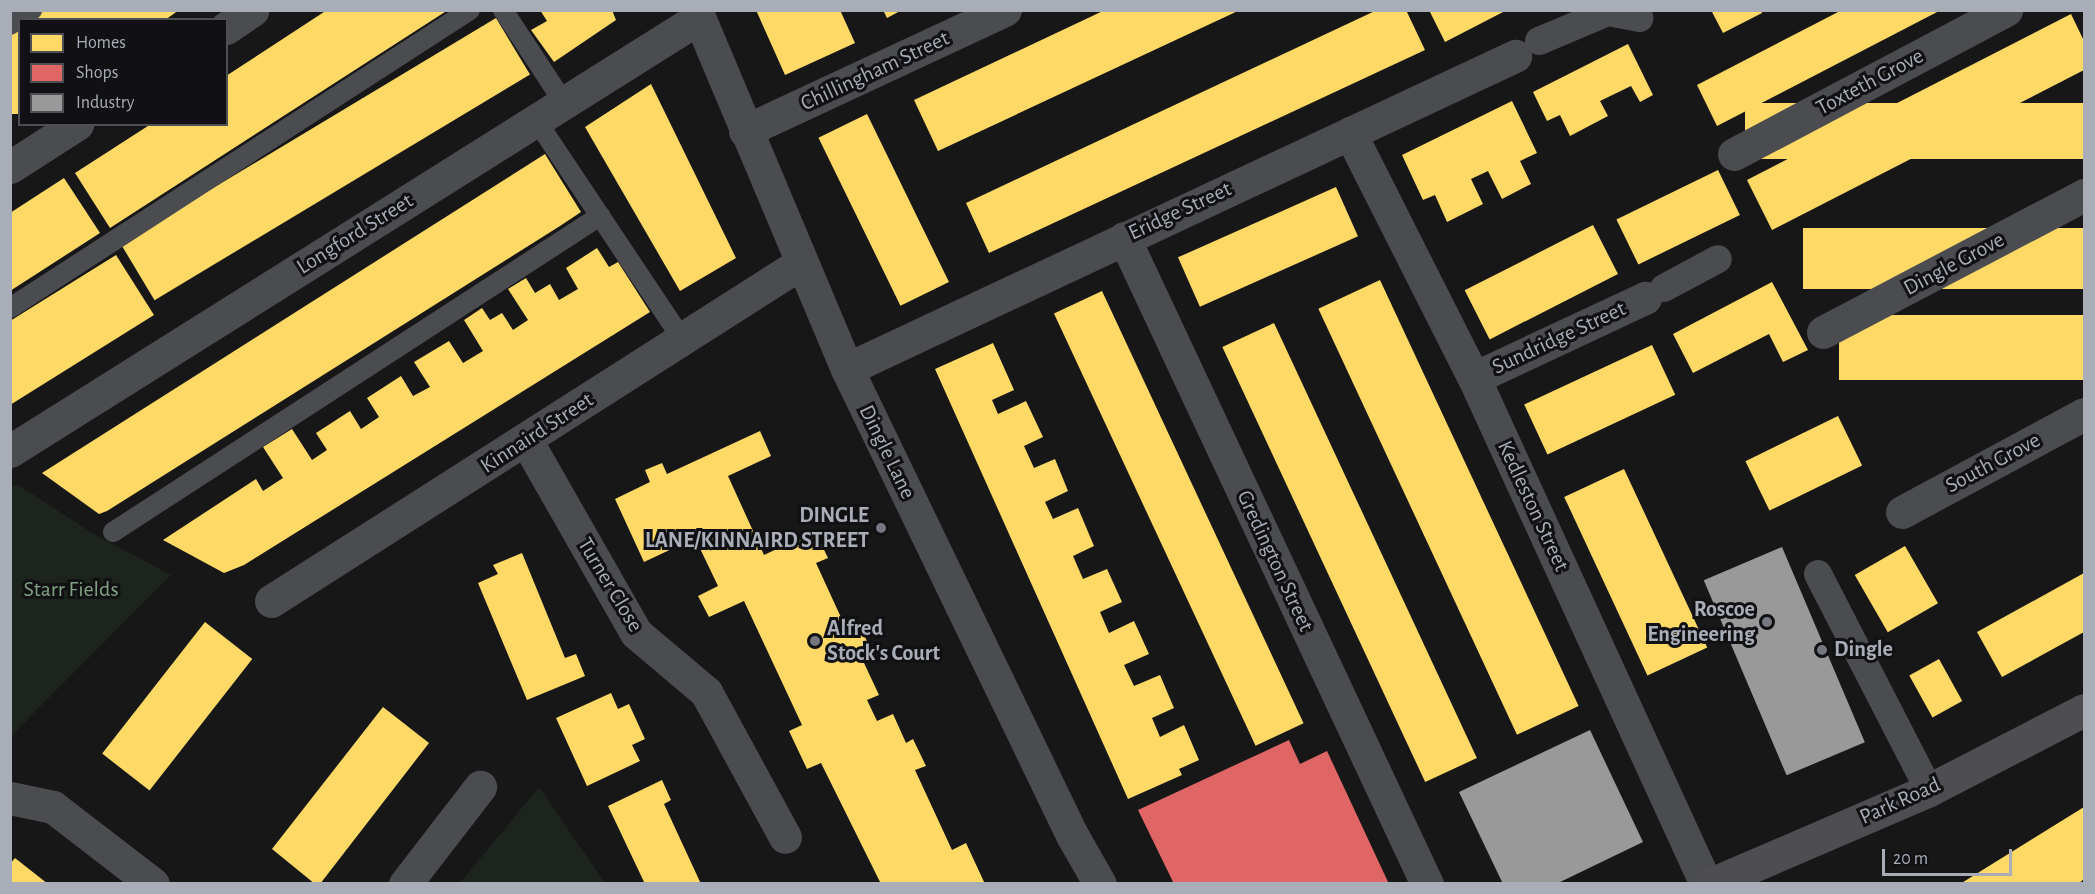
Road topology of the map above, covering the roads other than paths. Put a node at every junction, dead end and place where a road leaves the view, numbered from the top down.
1 (253, 10) edge
2 (470, 10) edge
3 (503, 10) edge
4 (1005, 10) edge
5 (2006, 10) edge
6 (697, 14) edge
7 (1639, 18) dead end
8 (228, 27) edge
9 (1527, 49) joint
10 (564, 103) junction
11 (536, 120) junction
12 (74, 126) edge
13 (746, 131) junction
14 (1350, 133) junction
15 (1734, 154) dead end
16 (10, 167) edge
17 (2085, 195) edge
18 (600, 216) junction
19 (1124, 238) junction
20 (1718, 259) dead end
21 (801, 263) junction
22 (1654, 293) joint
23 (10, 308) edge
24 (1823, 332) dead end
25 (682, 339) junction
26 (847, 369) junction
27 (1474, 378) junction
28 (2085, 414) edge
29 (526, 440) junction
30 (10, 451) edge
31 (1902, 512) dead end
32 (113, 532) dead end
33 (1818, 574) dead end
34 (271, 601) dead end
35 (2085, 710) edge
36 (480, 787) dead end
37 (1929, 790) junction
38 (10, 798) edge
39 (785, 837) dead end
40 (153, 884) edge
41 (405, 884) edge
42 (1100, 884) edge
43 (1427, 884) edge
44 (1706, 884) edge
45 (1711, 884) edge

1 - 8 street
2 - 23 lane
3 - 10 lane
4 - 13 street, Chillingham Street
5 - 15 street, Toxteth Grove
6 - 10 street, Longford Street
6 - 13 street, Dingle Lane
7 - 9 street, Eridge Street
9 - 14 street, Eridge Street
10 - 11 street, Longford Street
11 - 18 lane
11 - 30 street, Longford Street
12 - 16 street
13 - 21 street, Dingle Lane
14 - 19 street, Eridge Street
14 - 27 street, Kedleston Street
17 - 24 street, Dingle Grove
18 - 25 lane
18 - 32 lane
19 - 26 street, Eridge Street
19 - 43 street, Gredington Street
20 - 22 street, Sundridge Street
21 - 25 street, Kinnaird Street
21 - 26 street, Dingle Lane
22 - 27 street, Sundridge Street
25 - 29 street, Kinnaird Street
26 - 42 street, Dingle Lane
27 - 44 street, Kedleston Street
28 - 31 street, South Grove
29 - 34 street, Kinnaird Street
29 - 39 street, Turner Close
33 - 37 street
35 - 37 highway, Park Road
36 - 41 street
37 - 45 highway, Park Road
38 - 40 street

